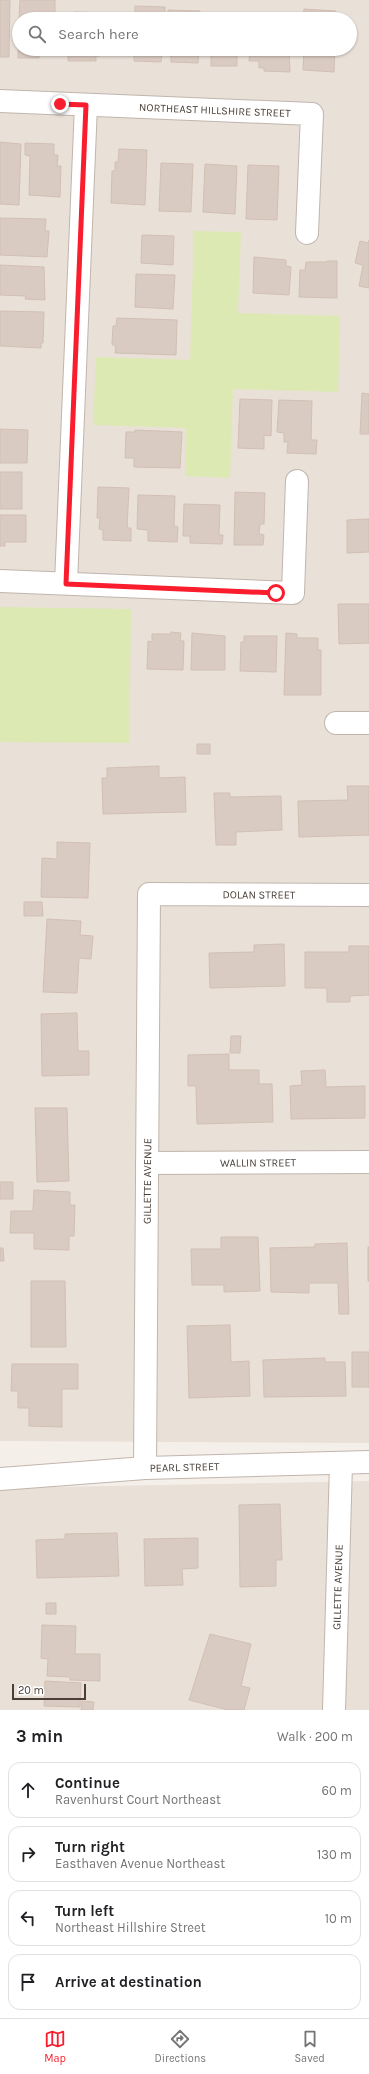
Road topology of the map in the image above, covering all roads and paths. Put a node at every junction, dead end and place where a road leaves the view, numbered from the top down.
1 (0, 101) edge
2 (86, 105) junction
3 (307, 233) dead end
4 (297, 481) dead end
5 (0, 581) edge
6 (66, 584) junction
7 (336, 723) dead end
8 (369, 723) edge
9 (149, 894) joint
10 (369, 895) edge
11 (369, 1162) edge
12 (147, 1163) junction
13 (369, 1462) edge
14 (341, 1464) junction
15 (145, 1468) junction
16 (0, 1479) edge
17 (334, 1710) edge

1 - 2 street, NORTHEAST HILLSHIRE STREET
2 - 3 street, NORTHEAST HILLSHIRE STREET
2 - 6 street
4 - 6 street
5 - 6 street
7 - 8 street
9 - 10 street, DOLAN STREET
9 - 12 street, GILLETTE AVENUE
11 - 12 street, WALLIN STREET
12 - 15 street, GILLETTE AVENUE
13 - 14 street, PEARL STREET
14 - 15 street, PEARL STREET
14 - 17 street, GILLETTE AVENUE
15 - 16 street, PEARL STREET

